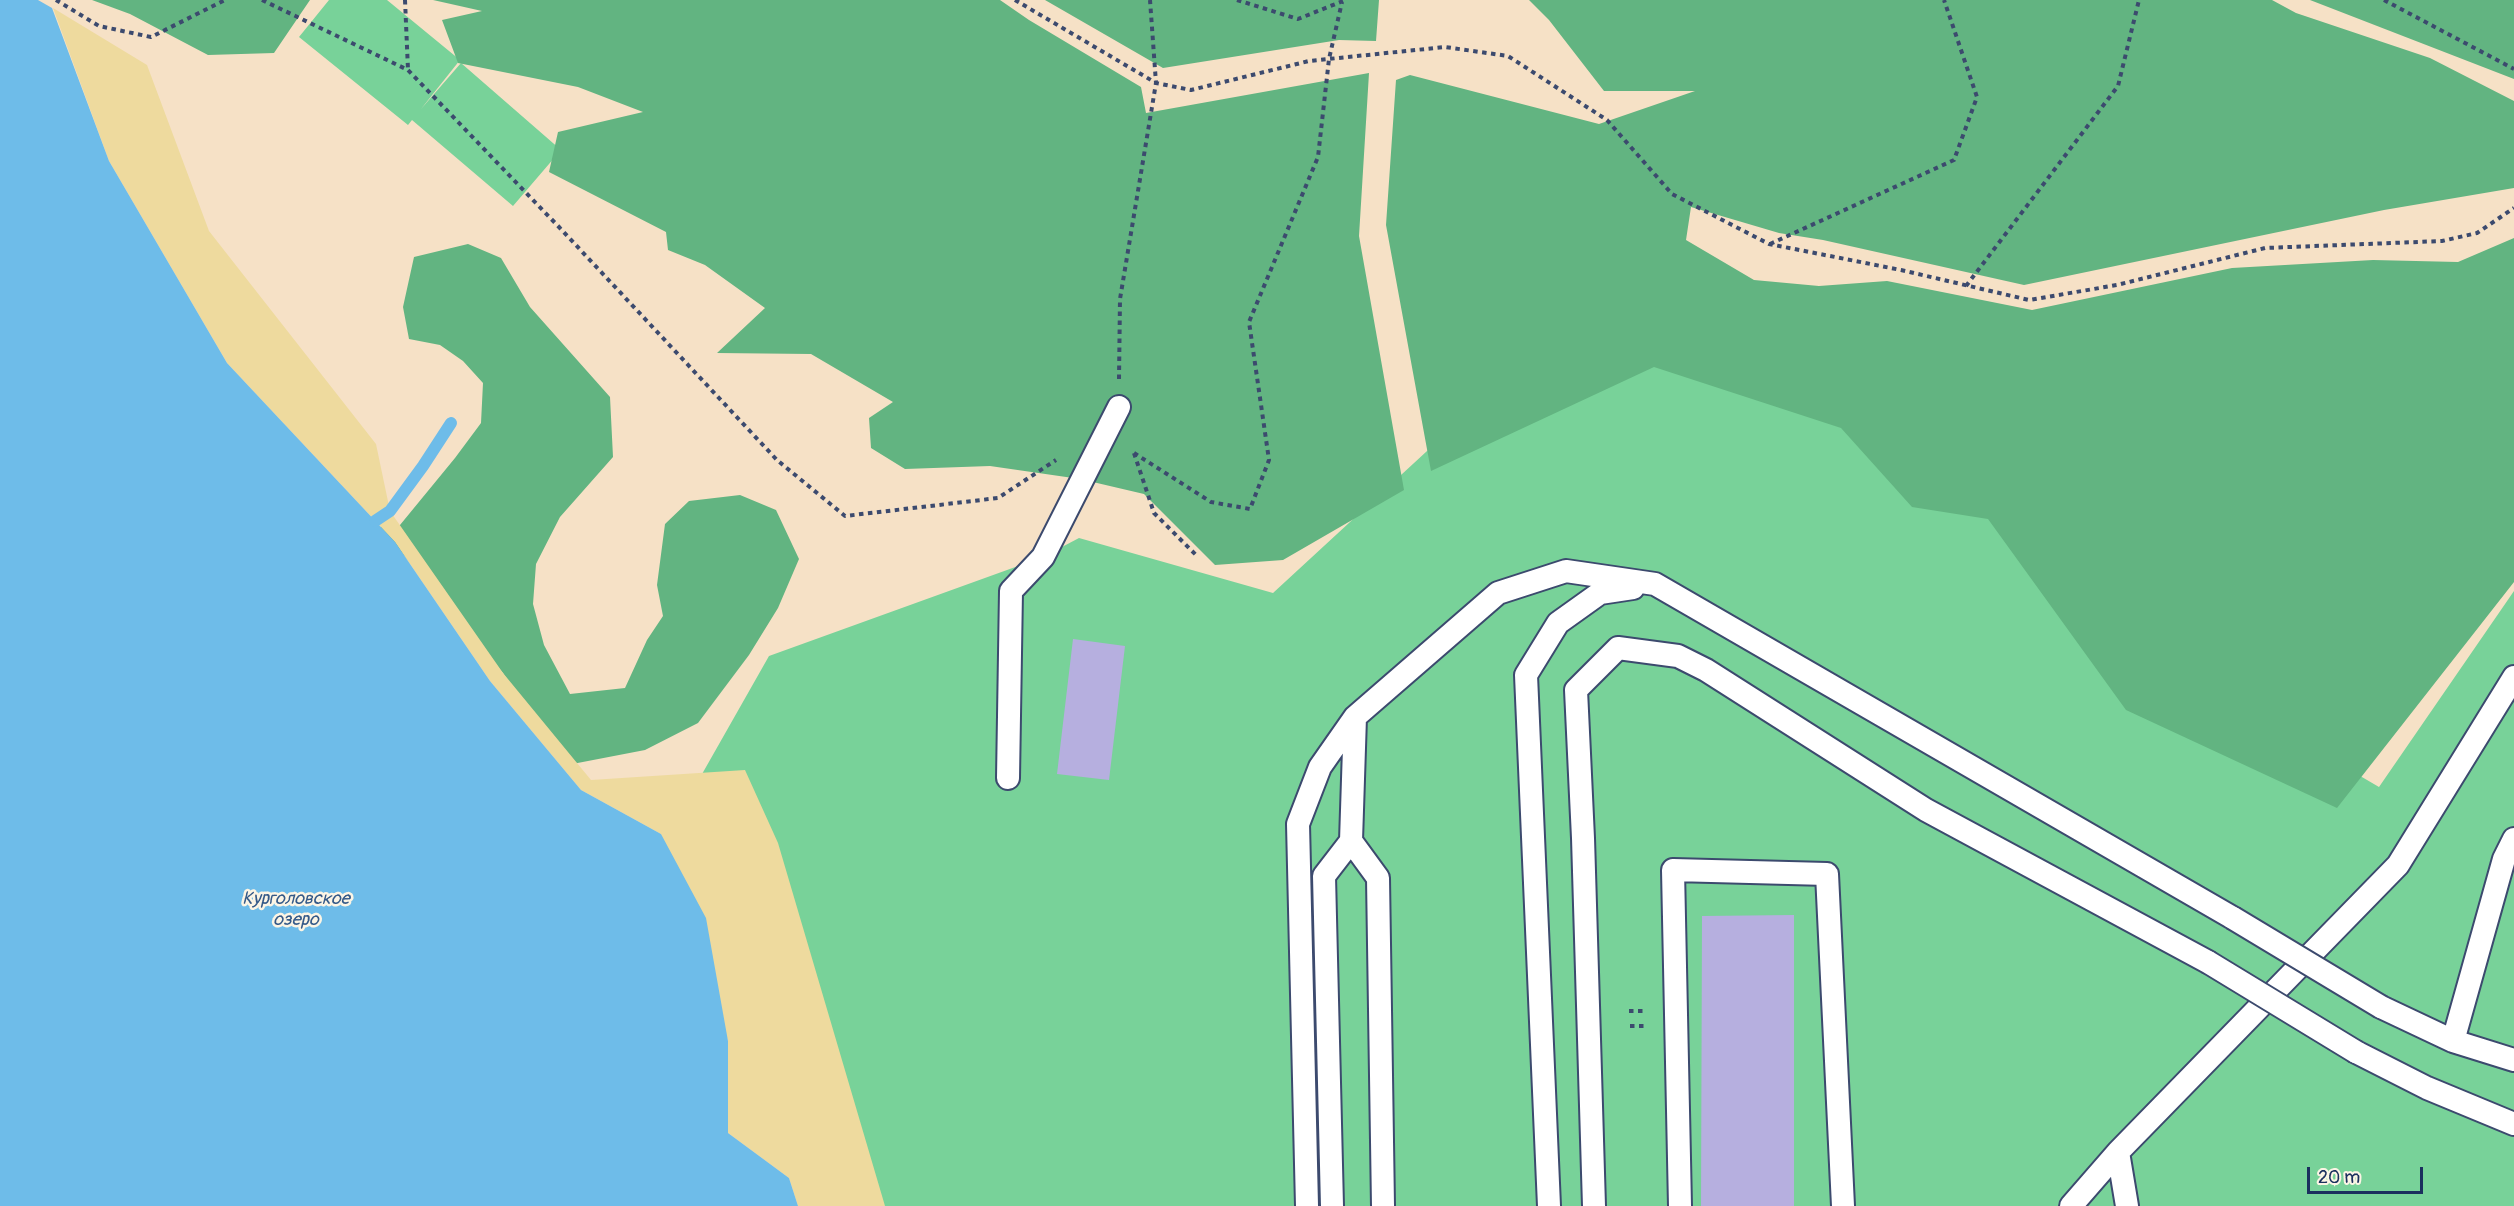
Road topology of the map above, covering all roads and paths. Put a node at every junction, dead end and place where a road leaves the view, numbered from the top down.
1 (56, 0) edge
2 (225, 0) edge
3 (262, 0) edge
4 (405, 0) edge
5 (1015, 0) edge
6 (1150, 0) edge
7 (1237, 0) edge
8 (1944, 0) edge
9 (2139, 0) edge
10 (2384, 0) edge
11 (1343, 1) edge
12 (1329, 59) junction
13 (2514, 69) edge
14 (408, 70) junction
15 (1156, 83) junction
16 (2514, 208) edge
17 (1769, 244) junction
18 (1966, 286) junction
19 (1119, 407) junction
20 (1134, 453) junction
21 (1057, 459) dead end
22 (1197, 557) dead end
23 (1655, 584) junction
24 (2514, 677) edge
25 (1355, 717) junction
26 (1008, 778) dead end
27 (2514, 839) edge
28 (1351, 841) junction
29 (2453, 1041) junction
30 (2514, 1060) edge
31 (2514, 1124) edge
32 (2118, 1152) junction
33 (1307, 1206) edge
34 (1332, 1206) edge
35 (1383, 1206) edge
36 (1549, 1206) edge
37 (1594, 1206) edge
38 (1680, 1206) edge
39 (1843, 1206) edge
40 (2071, 1206) edge
41 (2127, 1206) edge

1 - 2 path
3 - 14 path
4 - 14 path
5 - 15 path
6 - 15 path
7 - 11 path
8 - 17 path
9 - 18 path
10 - 13 path
11 - 12 path
12 - 15 path
12 - 17 path
12 - 20 path
14 - 21 path
15 - 19 path
16 - 18 path
17 - 18 path
19 - 20 path
19 - 26 lane
20 - 22 path
23 - 25 lane
23 - 29 lane, bridge
23 - 36 lane
24 - 32 lane
25 - 28 lane
25 - 33 lane
27 - 29 lane
28 - 34 lane
28 - 35 lane
29 - 30 lane
31 - 37 lane, bridge
32 - 40 lane
32 - 41 lane
38 - 39 lane

